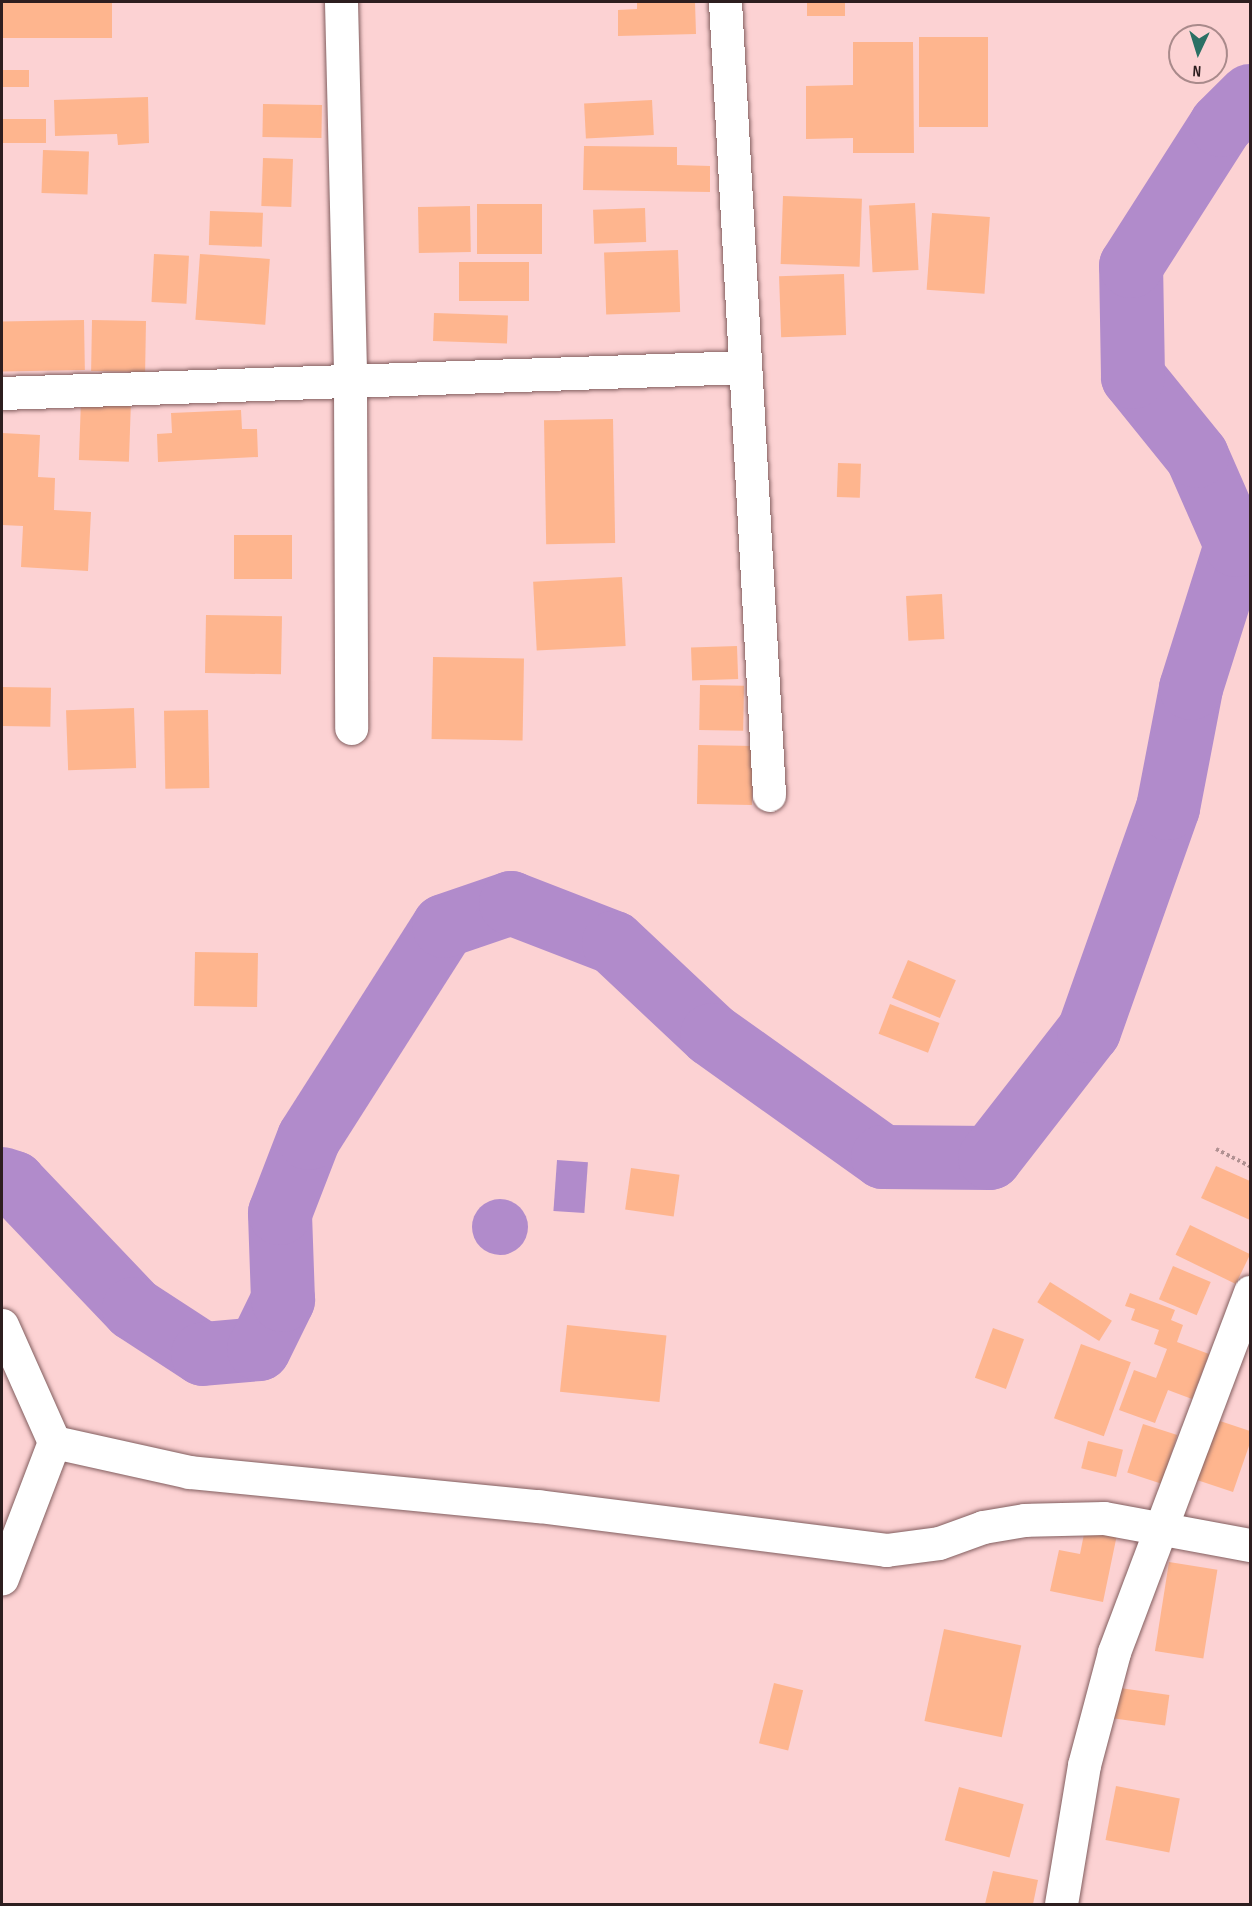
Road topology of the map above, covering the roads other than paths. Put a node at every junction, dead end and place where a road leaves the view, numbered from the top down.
1 (341, 2) edge
2 (724, 2) edge
3 (745, 367) junction
4 (350, 383) junction
5 (2, 393) edge
6 (351, 728) dead end
7 (769, 795) dead end
8 (1251, 1292) edge
9 (2, 1325) edge
10 (54, 1442) junction
11 (1162, 1527) junction
12 (1251, 1545) edge
13 (2, 1578) edge
14 (1061, 1905) edge

1 - 4 street
2 - 3 street
3 - 4 street
3 - 7 street
4 - 5 street
4 - 6 street
8 - 11 street
9 - 10 street
10 - 11 street
10 - 13 street
11 - 12 street
11 - 14 street

